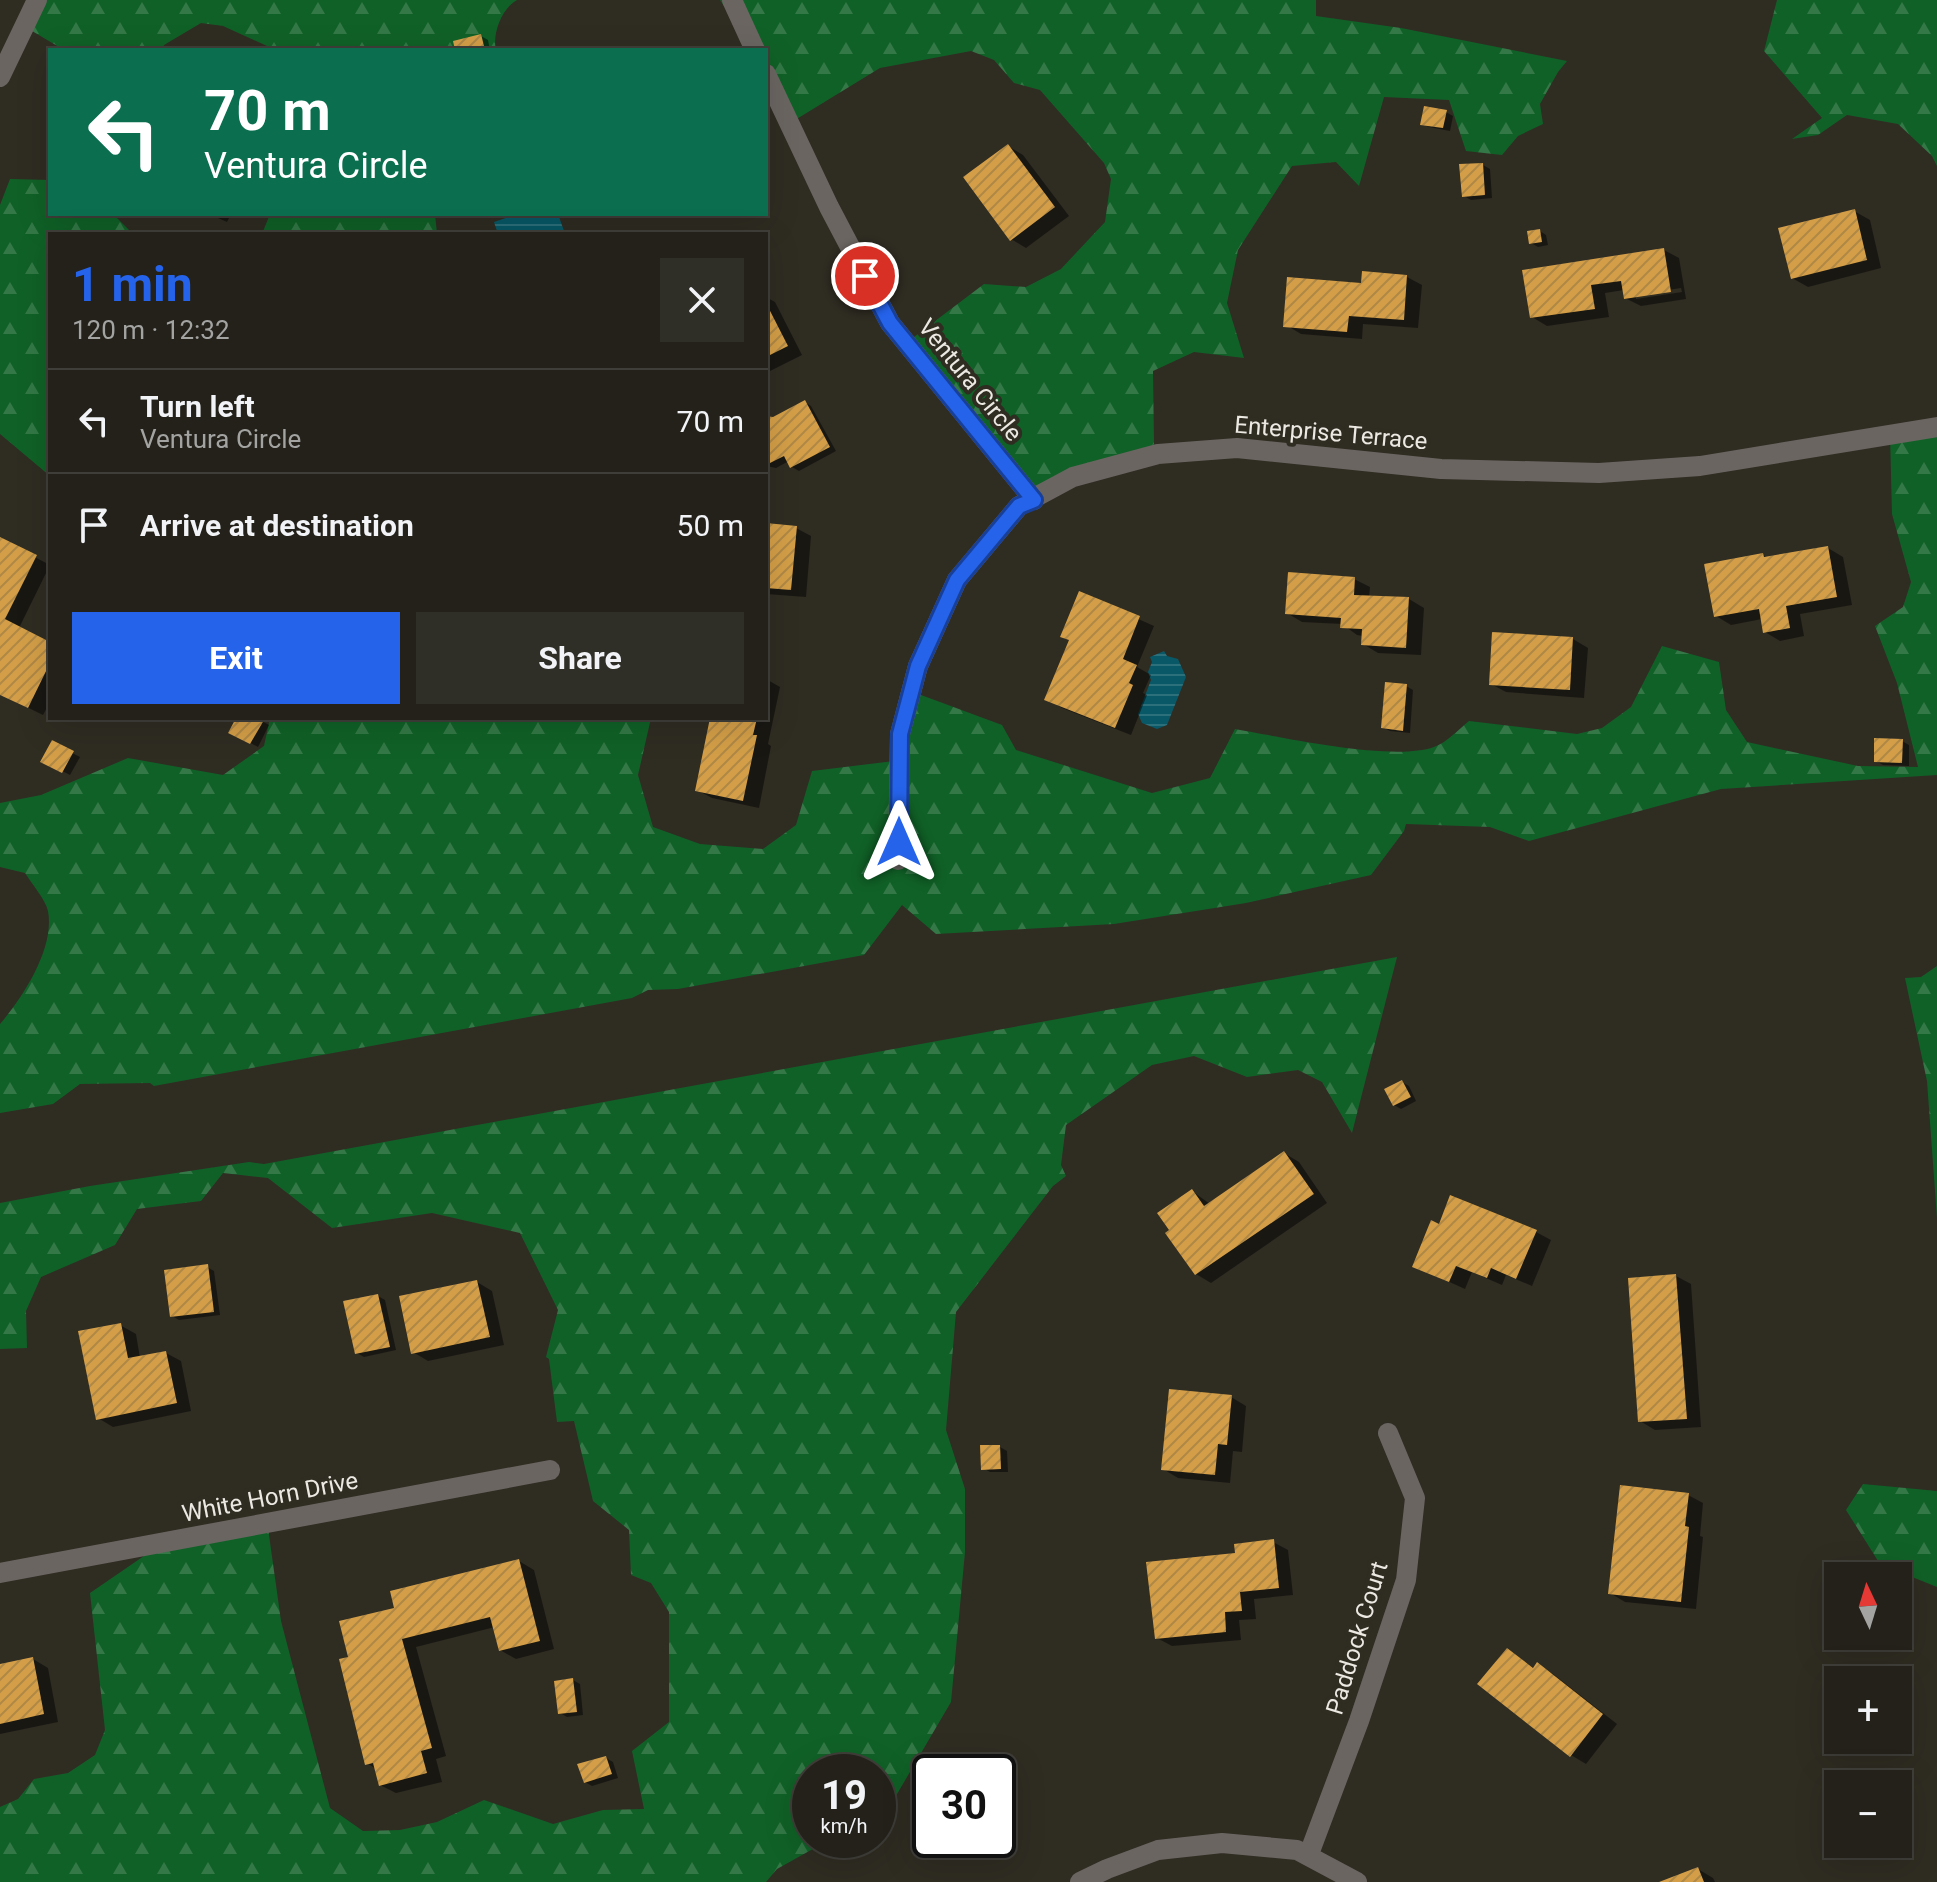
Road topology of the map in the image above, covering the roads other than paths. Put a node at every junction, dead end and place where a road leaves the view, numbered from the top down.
1 (37, 0) edge
2 (732, 0) edge
3 (754, 48) edge
4 (0, 77) edge
5 (768, 78) edge
6 (1937, 427) edge
7 (1034, 500) junction
8 (898, 860) dead end
9 (1388, 1433) dead end
10 (550, 1470) dead end
11 (0, 1573) edge
12 (1309, 1854) junction
13 (1080, 1882) edge
14 (1357, 1882) edge

1 - 4 street
2 - 3 street
5 - 7 street, Ventura Circle
6 - 7 street, Enterprise Terrace
7 - 8 street, Enterprise Terrace
9 - 12 street, Paddock Court
10 - 11 street, White Horn Drive
12 - 13 street
12 - 14 street

